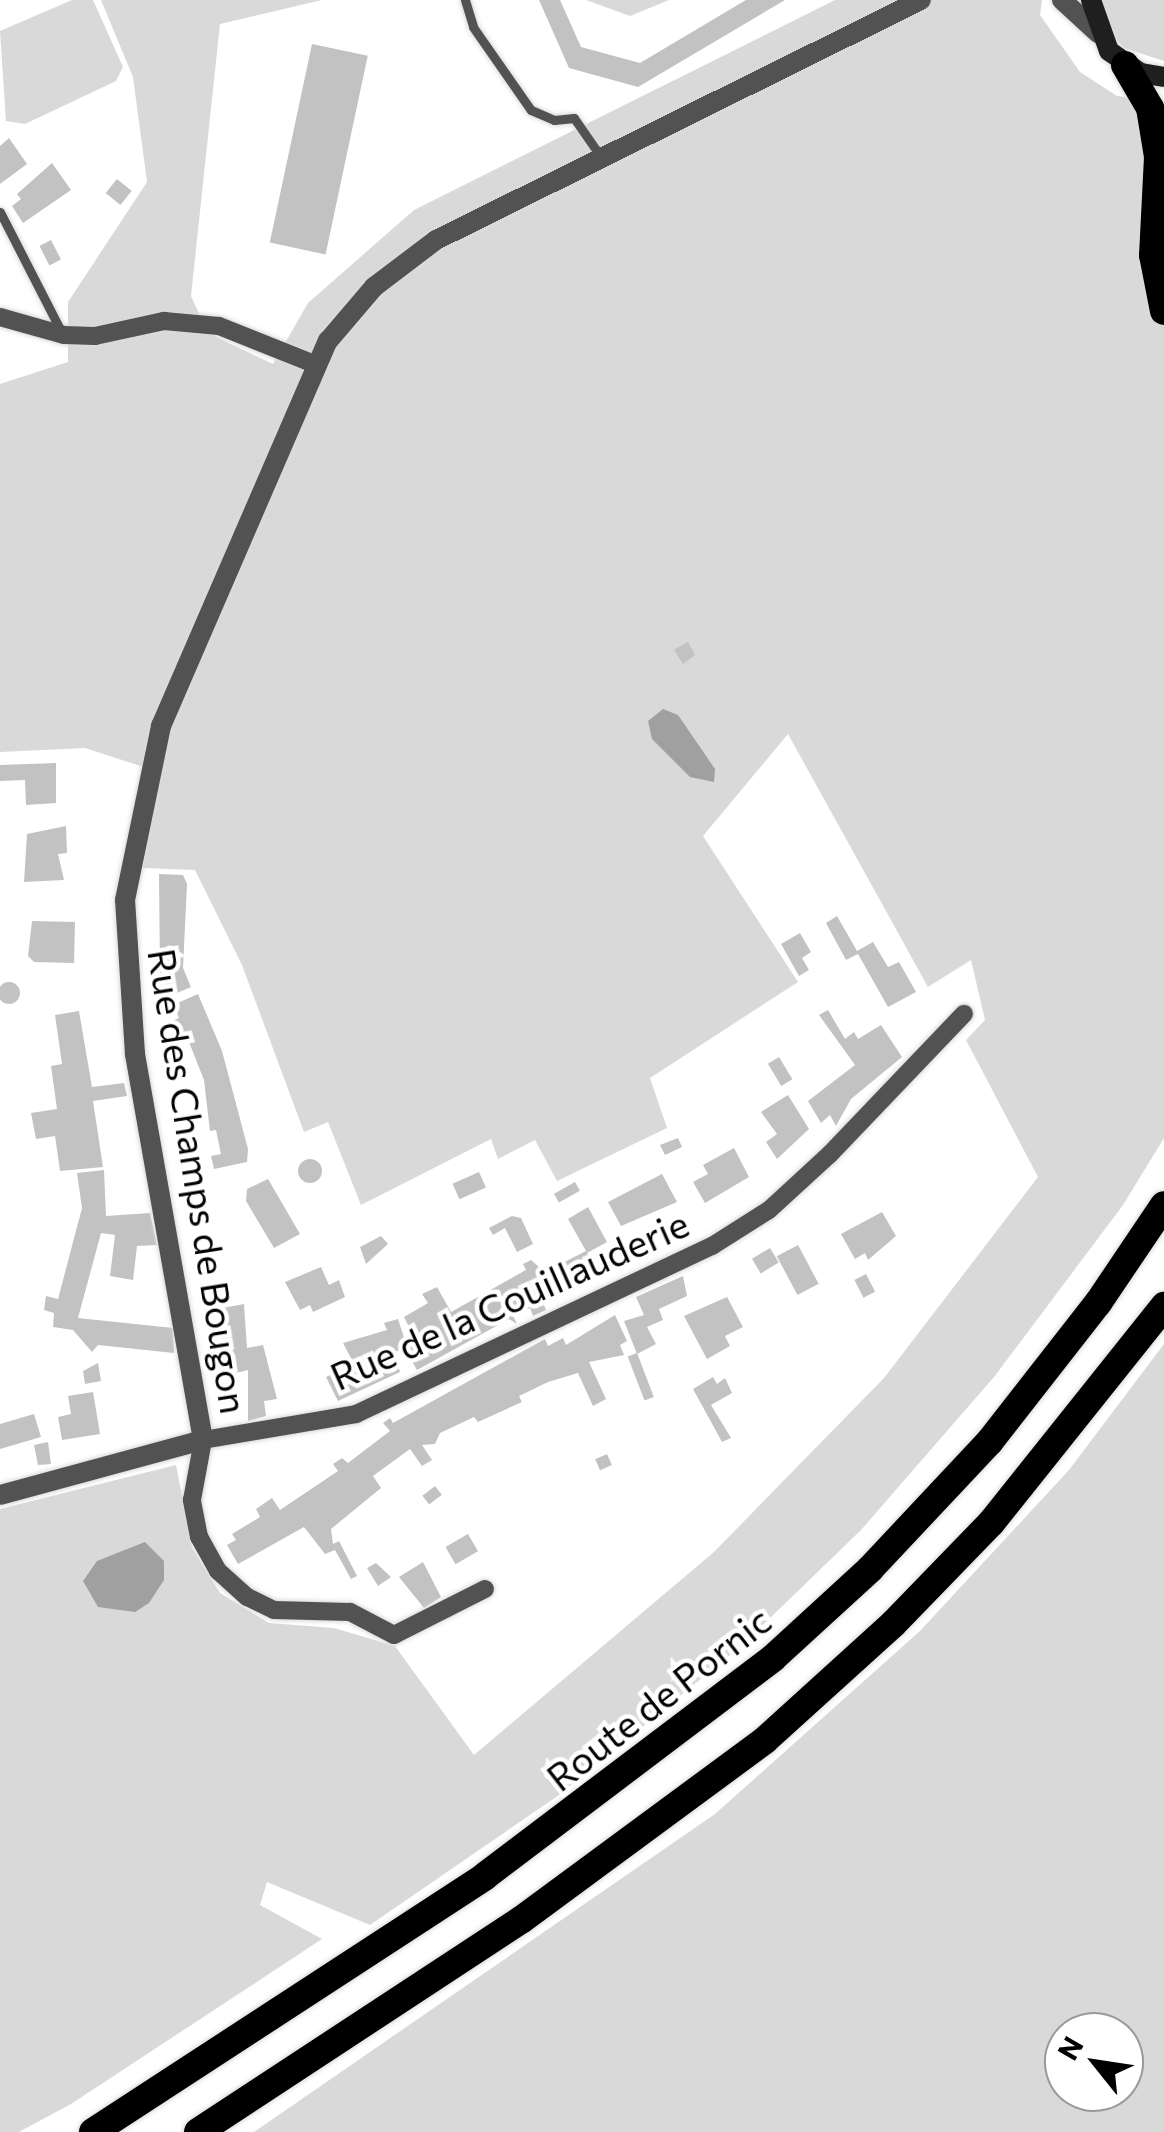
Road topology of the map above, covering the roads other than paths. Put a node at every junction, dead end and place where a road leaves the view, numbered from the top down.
1 (465, 0) edge
2 (921, 0) edge
3 (1062, 0) edge
4 (1091, 0) edge
5 (1098, 33) junction
6 (1125, 64) junction
7 (1164, 77) edge
8 (601, 157) junction
9 (0, 212) edge
10 (1164, 311) edge
11 (0, 317) edge
12 (64, 336) junction
13 (314, 364) junction
14 (964, 1014) dead end
15 (1164, 1205) edge
16 (1164, 1306) edge
17 (204, 1440) junction
18 (0, 1495) edge
19 (485, 1589) dead end
20 (93, 2132) edge
21 (198, 2132) edge

1 - 8 lane
2 - 8 street, Rue des Champs de Bougon
3 - 5 street
4 - 5 main road
5 - 6 main road
6 - 7 main road
6 - 10 highway
8 - 13 street, Rue des Champs de Bougon
9 - 12 lane
11 - 12 street
12 - 13 street
13 - 17 street, Rue des Champs de Bougon
14 - 17 street, Rue de la Couillauderie
15 - 20 highway, Route de Pornic
16 - 21 highway
17 - 18 street, Rue de la Couillauderie
17 - 19 street

